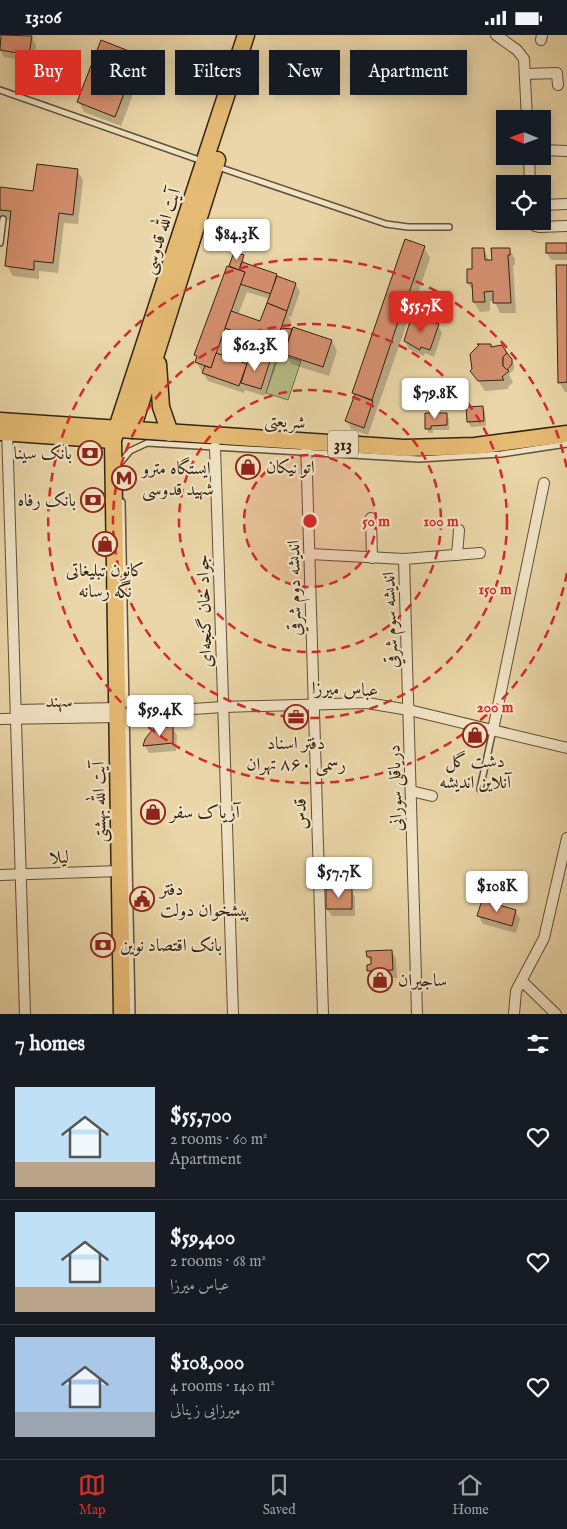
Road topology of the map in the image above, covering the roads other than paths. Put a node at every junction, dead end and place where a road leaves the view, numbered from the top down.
1 (253, 35) edge
2 (496, 35) edge
3 (525, 73) junction
4 (558, 85) dead end
5 (0, 90) edge
6 (527, 110) edge
7 (551, 150) edge
8 (567, 151) edge
9 (210, 164) junction
10 (567, 204) edge
11 (551, 205) edge
12 (3, 219) dead end
13 (567, 226) edge
14 (449, 227) dead end
15 (551, 227) edge
16 (0, 243) edge
17 (159, 346) junction
18 (4, 427) edge
19 (170, 433) junction
20 (567, 434) edge
21 (121, 439) junction
22 (215, 441) junction
23 (567, 444) edge
24 (306, 447) junction
25 (121, 462) junction
26 (121, 470) dead end
27 (544, 483) dead end
28 (122, 497) dead end
29 (371, 518) dead end
30 (459, 530) dead end
31 (480, 553) dead end
32 (310, 555) junction
33 (457, 555) junction
34 (372, 558) junction
35 (404, 559) junction
36 (313, 703) junction
37 (223, 707) junction
38 (409, 710) junction
39 (120, 713) junction
40 (16, 714) junction
41 (0, 719) edge
42 (493, 730) junction
43 (567, 748) edge
44 (480, 789) dead end
45 (411, 791) junction
46 (432, 796) dead end
47 (567, 838) edge
48 (120, 871) junction
49 (0, 875) edge
50 (22, 875) junction
51 (522, 981) junction
52 (26, 1014) edge
53 (122, 1014) edge
54 (132, 1014) edge
55 (233, 1014) edge
56 (323, 1014) edge
57 (417, 1014) edge
58 (514, 1014) edge
59 (556, 1014) edge

1 - 9 main road, آیت الله قدوسی
2 - 3 street
3 - 4 street
3 - 6 street
5 - 9 lane
7 - 8 street
9 - 14 lane
9 - 17 main road, آیت الله قدوسی
9 - 21 main road, آیت الله قدوسی
10 - 11 street
12 - 16 lane
13 - 15 street
17 - 19 main road
17 - 21 main road, آیت الله قدوسی
18 - 21 main road, شریعتی / 313
18 - 40 street
19 - 21 main road, شریعتی / 313
19 - 22 main road, شریعتی / 313
20 - 24 main road, شریعتی / 313
21 - 25 lane
21 - 39 main road, آیت الله بهشتی
22 - 24 main road, شریعتی / 313
22 - 25 lane
22 - 37 street, جواد خان گنجه‌ای
23 - 24 lane
24 - 32 street, انديشه دوم شرقي
25 - 26 lane
27 - 42 street
28 - 39 lane
29 - 34 street
30 - 33 street
31 - 33 street
32 - 34 street
32 - 36 street, انديشه دوم شرقي
33 - 35 street
34 - 35 street
35 - 38 street, اندیشه سوم شرقي
36 - 37 street, عباس میرزا
36 - 38 street, عباس میرزا
36 - 56 street, قدس
37 - 39 street, عباس میرزا
37 - 55 street, جواد خان گنجه‌ای
38 - 42 street, عباس میرزا
38 - 45 street, دریاقلی سورانی
39 - 40 street, عباس میرزا
39 - 48 main road, آیت الله بهشتی
39 - 54 lane
40 - 41 street
40 - 50 street
42 - 43 street, عباس میرزا
42 - 44 lane
45 - 46 street
45 - 57 street, دریاقلی سورانی
47 - 51 street
48 - 50 street, لیلا
48 - 53 main road, آیت الله بهشتی
49 - 50 street, لیلا
50 - 52 street
51 - 58 street
51 - 59 street

